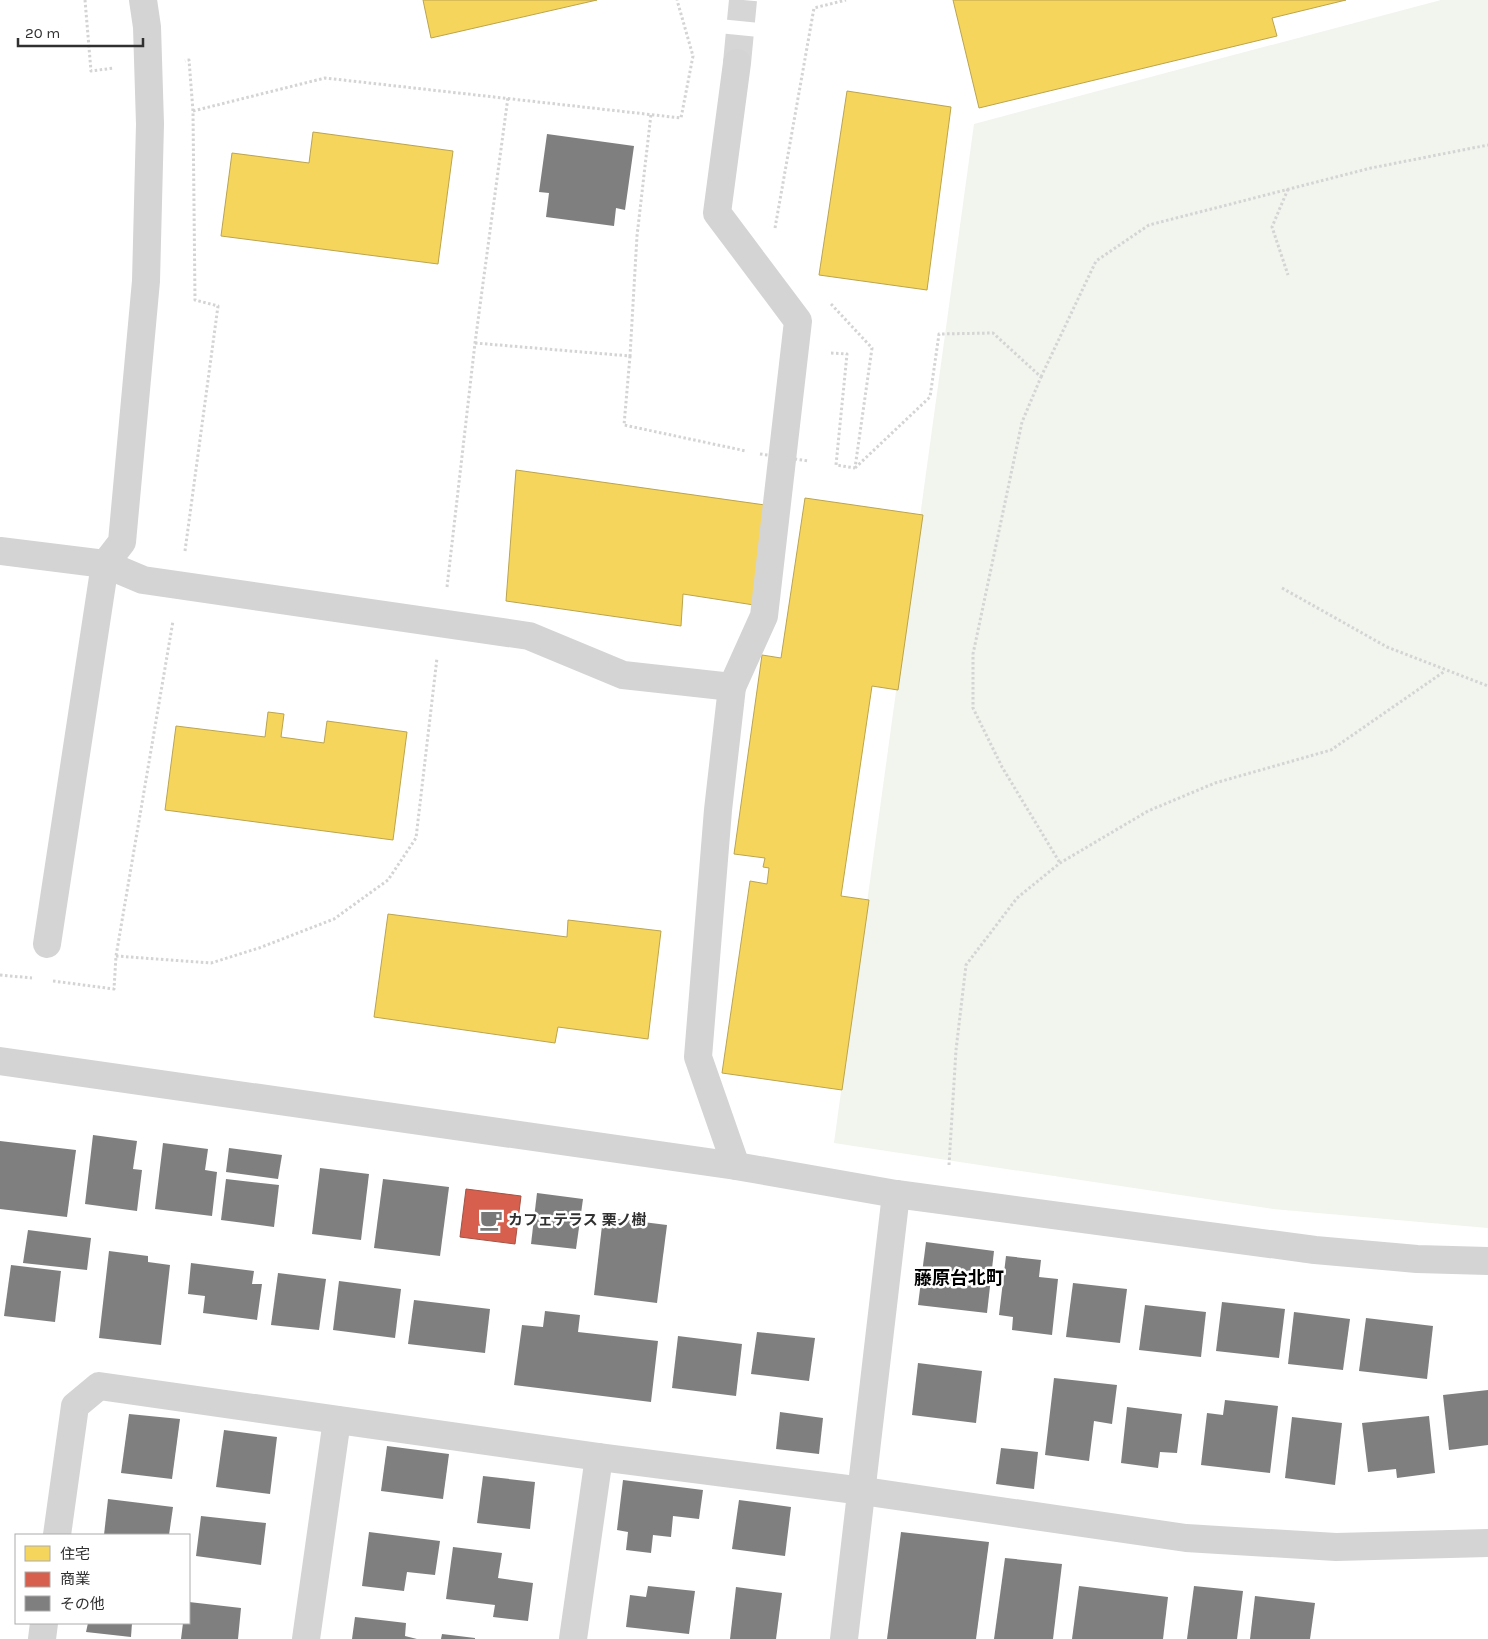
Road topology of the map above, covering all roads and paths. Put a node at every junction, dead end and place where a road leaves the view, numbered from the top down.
1 (143, 0) edge
2 (677, 0) edge
3 (846, 0) edge
4 (737, 63) tunnel mouth
5 (193, 111) dead end
6 (651, 114) junction
7 (1488, 145) edge
8 (1289, 189) junction
9 (774, 232) dead end
10 (1288, 275) dead end
11 (826, 298) dead end
12 (475, 343) dead end
13 (824, 352) dead end
14 (630, 356) junction
15 (1041, 377) junction
16 (809, 461) dead end
17 (855, 468) junction
18 (0, 551) edge
19 (105, 564) junction
20 (1282, 588) dead end
21 (1445, 671) junction
22 (1488, 686) edge
23 (732, 687) junction
24 (1060, 863) junction
25 (47, 944) dead end
26 (0, 1061) edge
27 (736, 1166) junction
28 (948, 1174) dead end
29 (896, 1194) junction
30 (1488, 1261) edge
31 (337, 1420) junction
32 (599, 1457) junction
33 (863, 1491) junction
34 (56, 1534) edge
35 (1488, 1544) edge
36 (44, 1624) edge
37 (42, 1639) edge
38 (306, 1639) edge
39 (573, 1639) edge
40 (844, 1639) edge

1 - 19 street
2 - 6 path
3 - 9 path
4 - 23 street
5 - 6 path
6 - 14 path
7 - 8 path
8 - 10 path
8 - 15 path
11 - 17 path
12 - 14 path
13 - 17 path
14 - 16 path, bridge
15 - 17 path
15 - 24 path
18 - 19 street
19 - 23 street
19 - 25 street
20 - 21 path
21 - 22 path
21 - 24 path
23 - 27 street
24 - 28 path
26 - 27 street
27 - 29 street
29 - 30 street
29 - 33 street
31 - 32 street
31 - 34 street
31 - 38 street
32 - 33 street
32 - 39 street
33 - 35 street
33 - 40 street
36 - 37 street

